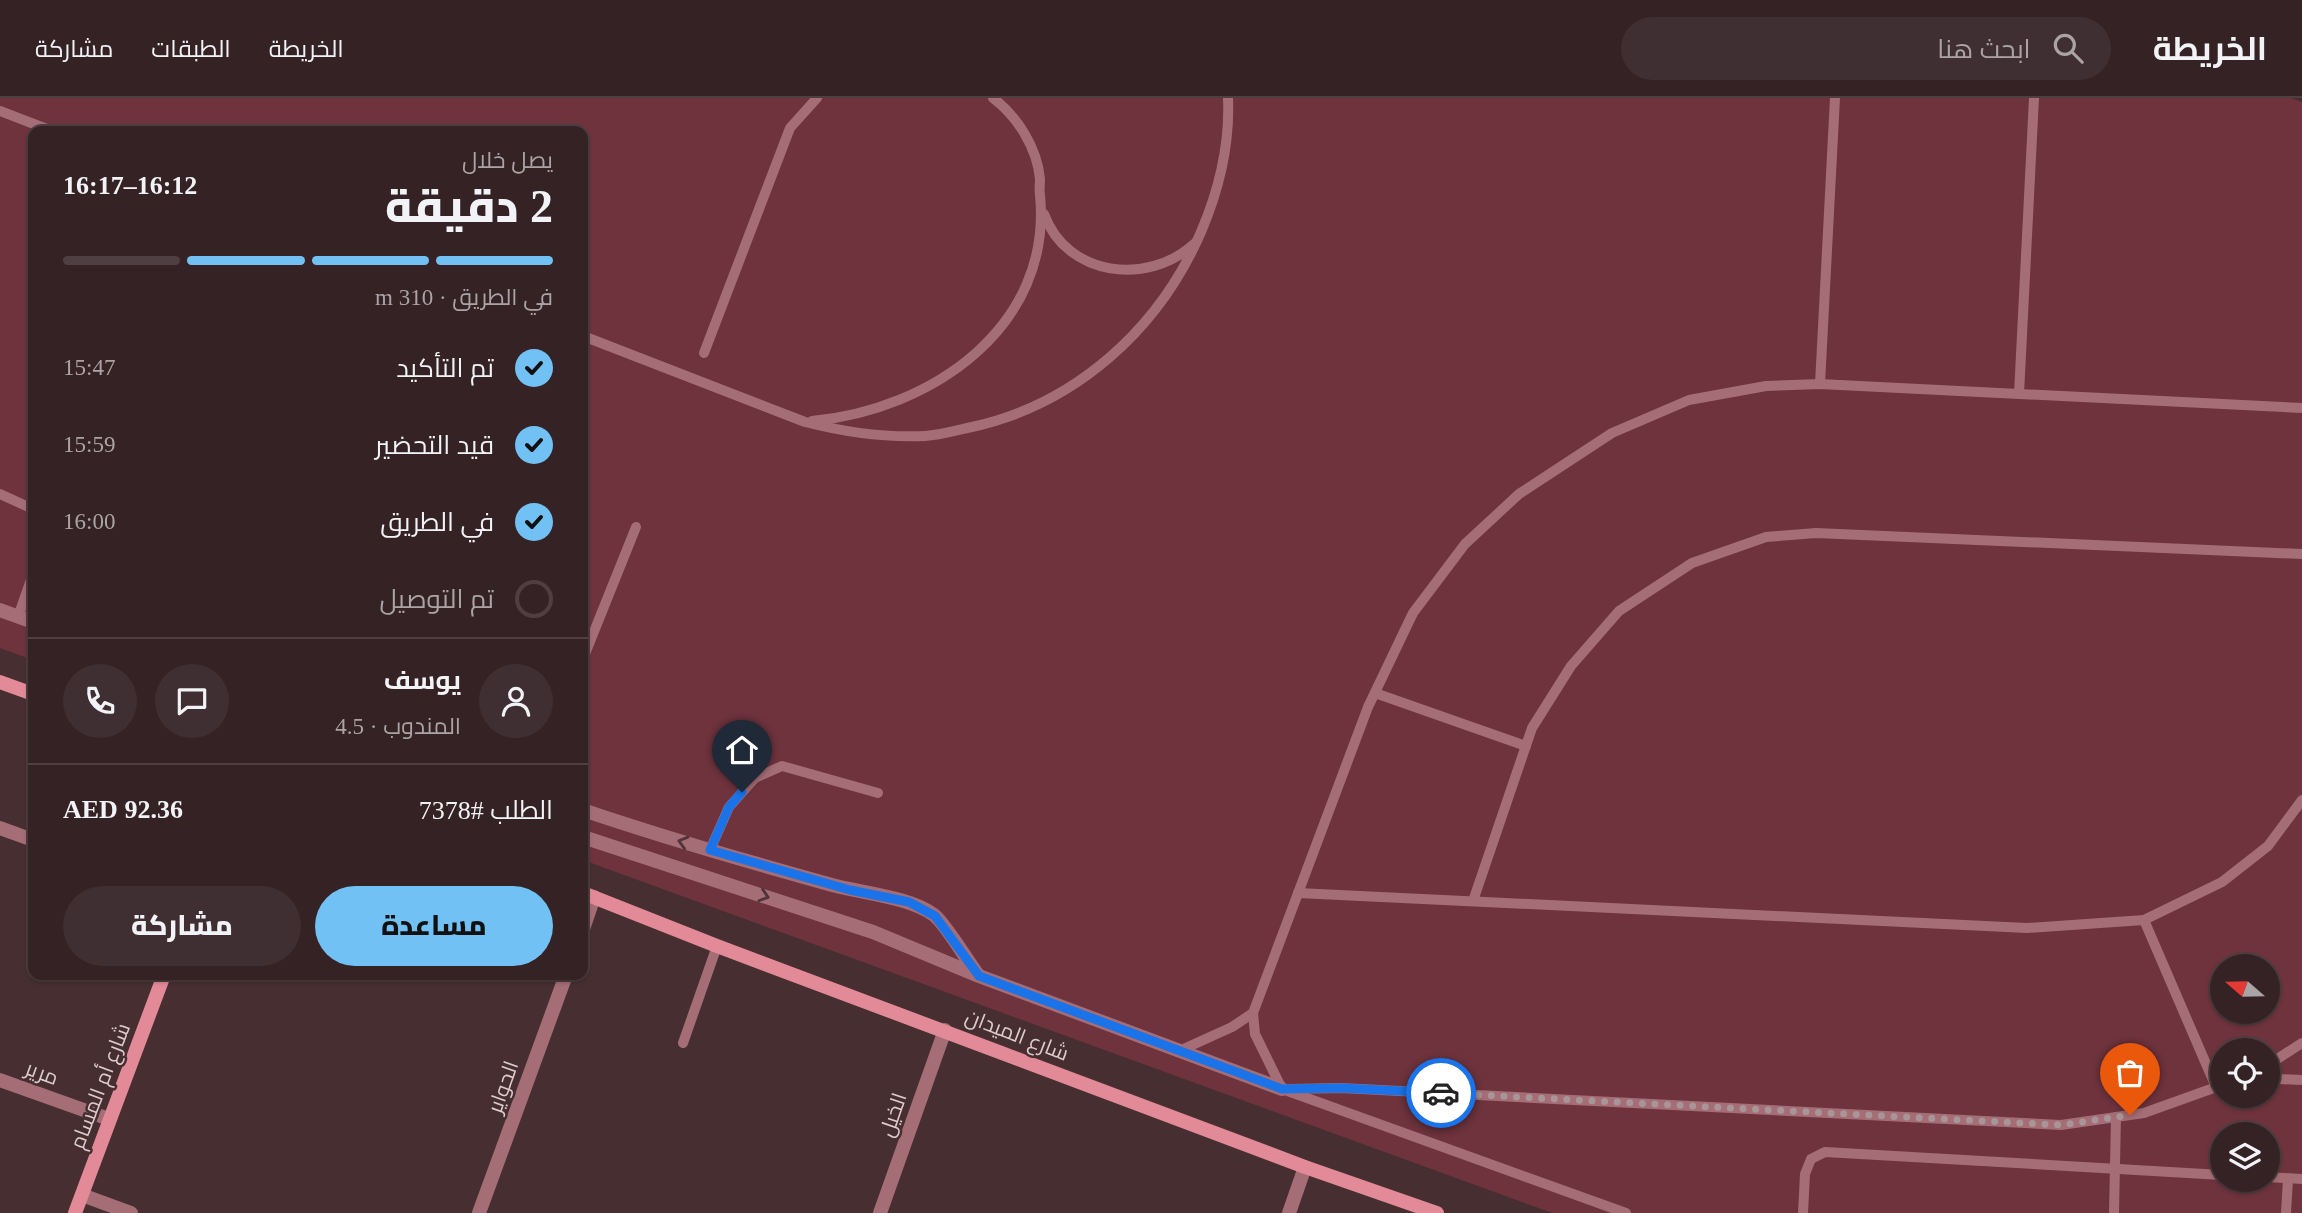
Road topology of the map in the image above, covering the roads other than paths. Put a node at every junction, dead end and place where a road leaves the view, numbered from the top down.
1 (817, 98) edge
2 (993, 98) edge
3 (1228, 98) edge
4 (1835, 98) edge
5 (2034, 98) edge
6 (0, 111) edge
7 (39, 126) edge
8 (1042, 208) junction
9 (1197, 241) junction
10 (588, 338) edge
11 (704, 353) dead end
12 (1820, 383) junction
13 (2019, 394) junction
14 (2302, 408) edge
15 (805, 422) junction
16 (0, 494) edge
17 (28, 507) edge
18 (636, 527) dead end
19 (2302, 554) edge
20 (28, 588) edge
21 (0, 610) edge
22 (18, 617) junction
23 (28, 620) edge
24 (588, 647) edge
25 (0, 682) edge
26 (28, 692) edge
27 (1375, 693) junction
28 (1526, 746) junction
29 (877, 793) dead end
30 (2302, 800) edge
31 (588, 812) edge
32 (0, 828) edge
33 (28, 838) edge
34 (588, 839) edge
35 (710, 850) junction
36 (1298, 892) junction
37 (589, 895) edge
38 (1473, 901) junction
39 (2144, 920) junction
40 (717, 946) junction
41 (979, 976) junction
42 (162, 980) edge
43 (564, 980) edge
44 (1253, 1013) junction
45 (945, 1030) junction
46 (683, 1042) dead end
47 (2302, 1043) edge
48 (1178, 1052) junction
49 (2280, 1057) edge
50 (2210, 1066) edge
51 (2280, 1079) edge
52 (0, 1080) edge
53 (2302, 1080) edge
54 (1282, 1089) junction
55 (2210, 1089) edge
56 (2116, 1117) junction
57 (109, 1119) junction
58 (1305, 1167) junction
59 (2115, 1169) junction
60 (2210, 1174) edge
61 (2280, 1178) edge
62 (2288, 1179) junction
63 (2302, 1179) edge
64 (82, 1195) junction
65 (75, 1213) edge
66 (131, 1213) edge
67 (479, 1213) edge
68 (880, 1213) edge
69 (1289, 1213) edge
70 (1437, 1213) edge
71 (1626, 1213) edge
72 (1803, 1213) edge
73 (2114, 1213) edge
74 (2286, 1213) edge

1 - 11 lane
2 - 8 lane
3 - 9 lane
4 - 12 lane
5 - 13 lane
6 - 7 lane
8 - 9 lane
8 - 15 lane
9 - 15 lane
10 - 15 lane
12 - 13 lane
12 - 27 lane
13 - 14 lane
16 - 17 lane
18 - 24 lane
19 - 28 lane
20 - 22 lane
21 - 22 street
22 - 23 street
25 - 26 street
27 - 28 lane
27 - 36 lane
28 - 38 lane
29 - 35 lane
30 - 39 lane
35 -> 31 street
32 - 33 street
34 -> 41 street
35 - 41 street
36 - 38 lane
36 - 44 lane
37 - 40 street, شارع الميدان
38 - 39 lane
39 - 50 lane
40 - 45 street, شارع الميدان
40 - 46 lane
41 - 48 street
42 - 57 street, شارع أم المسام
43 - 67 street, الحواير
44 - 48 lane
44 - 54 lane
45 - 58 street, شارع الميدان
45 - 68 street, الخيل
47 - 49 lane
48 - 54 street
51 - 53 lane
52 - 57 street, مرير
54 - 56 lane
54 - 71 lane
55 - 56 lane
56 - 59 lane
57 - 64 street, شارع أم المسام
58 - 69 street
58 - 70 street, شارع الميدان
59 - 60 lane
59 - 72 lane
59 - 73 lane
61 - 62 lane
62 - 63 lane
62 - 74 lane
64 - 65 street, شارع أم المسام
64 - 66 street

